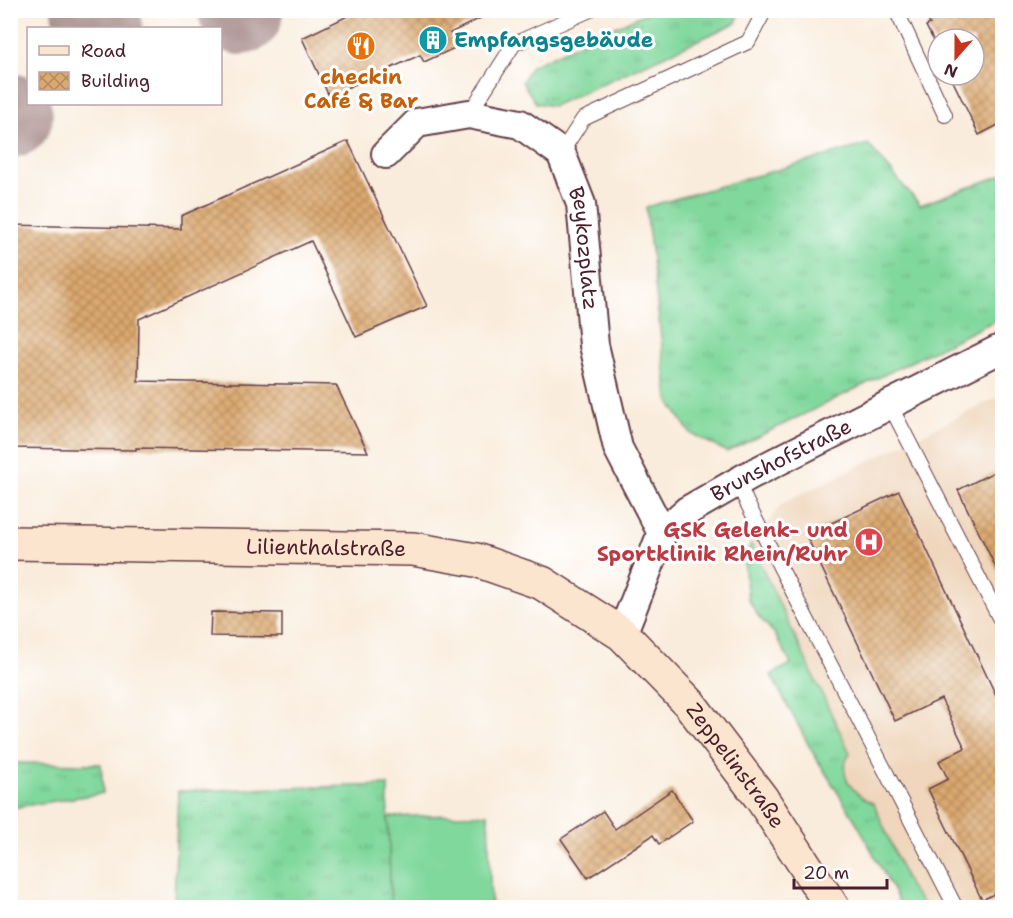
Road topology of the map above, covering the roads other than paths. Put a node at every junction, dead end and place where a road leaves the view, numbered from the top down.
1 (590, 10) edge
2 (765, 10) edge
3 (896, 10) edge
4 (469, 114) junction
5 (945, 115) dead end
6 (561, 153) junction
7 (386, 154) dead end
8 (1002, 348) edge
9 (890, 405) junction
10 (738, 482) junction
11 (662, 533) junction
12 (10, 543) edge
13 (1002, 623) edge
14 (622, 634) junction
15 (833, 908) edge
16 (956, 908) edge

1 - 4 lane
2 - 6 lane
3 - 5 lane
4 - 6 street
4 - 7 street
6 - 11 street, Beykozplatz
8 - 9 street, Brunshofstraße
9 - 10 street, Brunshofstraße
9 - 13 lane
10 - 11 street, Brunshofstraße
10 - 16 lane
11 - 14 street, Brunshofstraße
12 - 14 main road, Lilienthalstraße
14 - 15 main road, Zeppelinstraße

